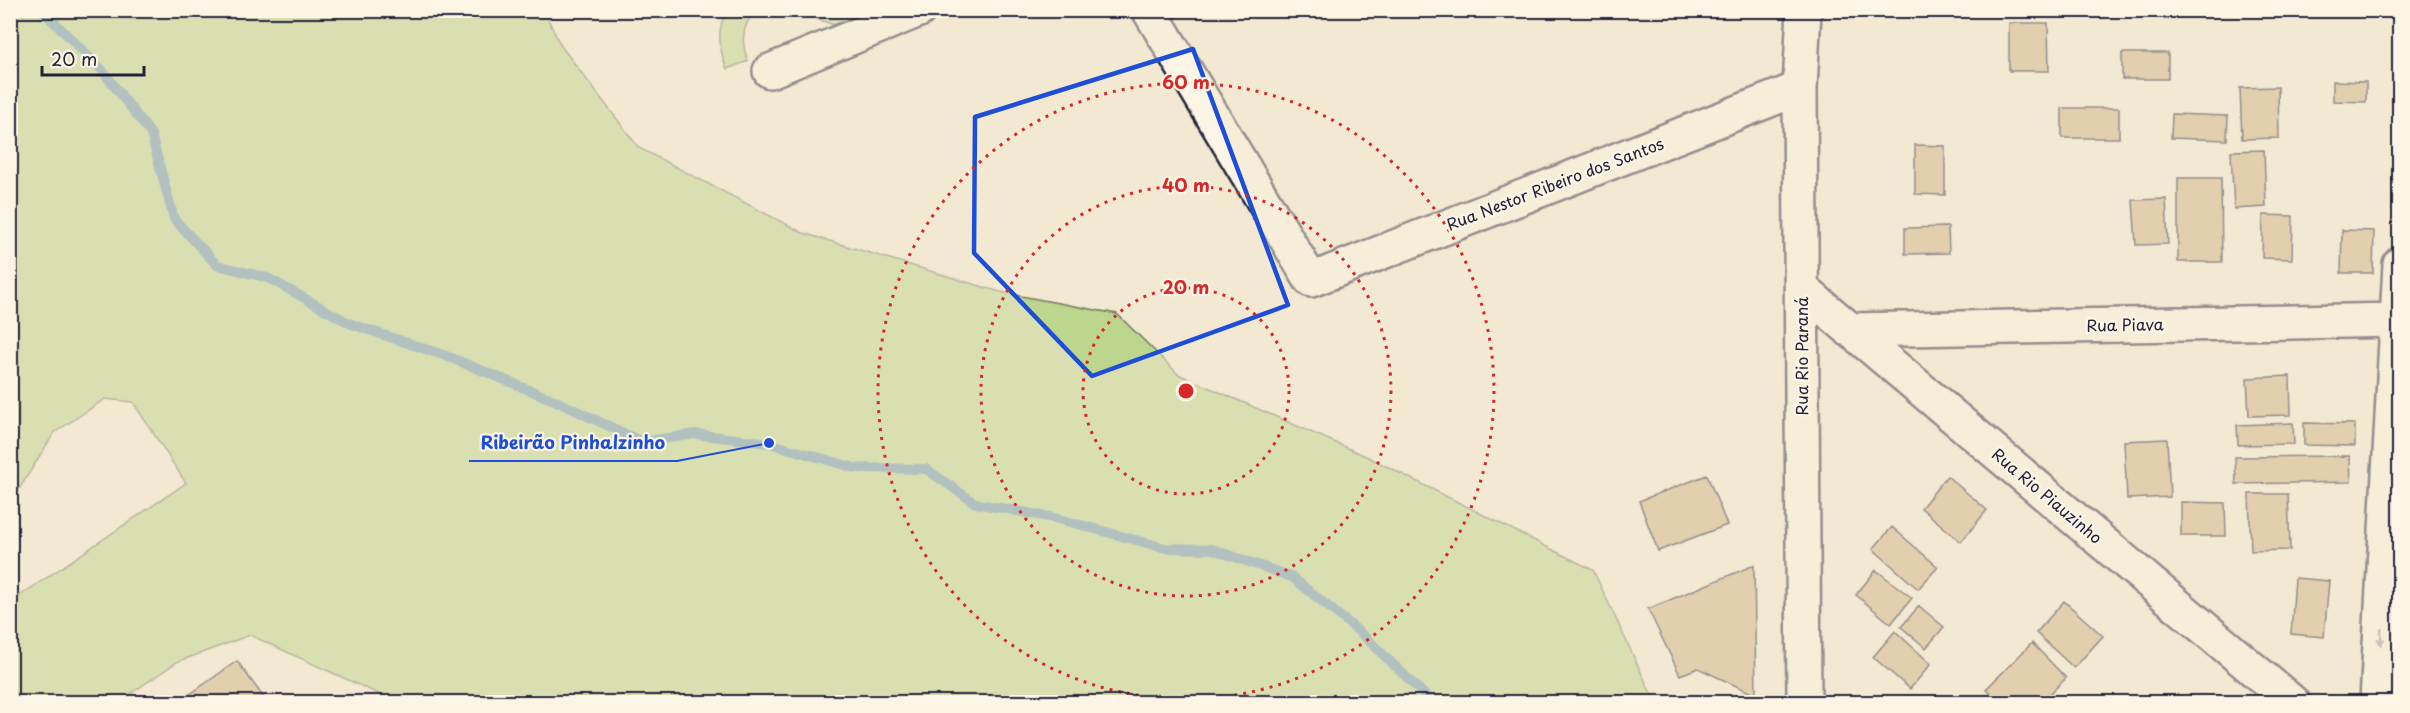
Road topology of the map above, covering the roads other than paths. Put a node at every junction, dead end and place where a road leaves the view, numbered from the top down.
1 (919, 10) edge
2 (1149, 10) edge
3 (1804, 10) edge
4 (770, 71) dead end
5 (1800, 88) junction
6 (2400, 264) edge
7 (1802, 289) junction
8 (2398, 320) edge
9 (1850, 330) junction
10 (1804, 702) edge
11 (2292, 702) edge
12 (2377, 702) edge

1 - 4 street
2 - 5 street, Rua Nestor Ribeiro dos Santos
3 - 5 street, Rua Rio Paraná
5 - 7 street, Rua Rio Paraná
6 - 8 street
7 - 9 street, Rua Rio Piauzinho
7 - 10 street, Rua Rio Paraná
8 - 9 street, Rua Piava
8 -> 12 street
9 - 11 street, Rua Rio Piauzinho

